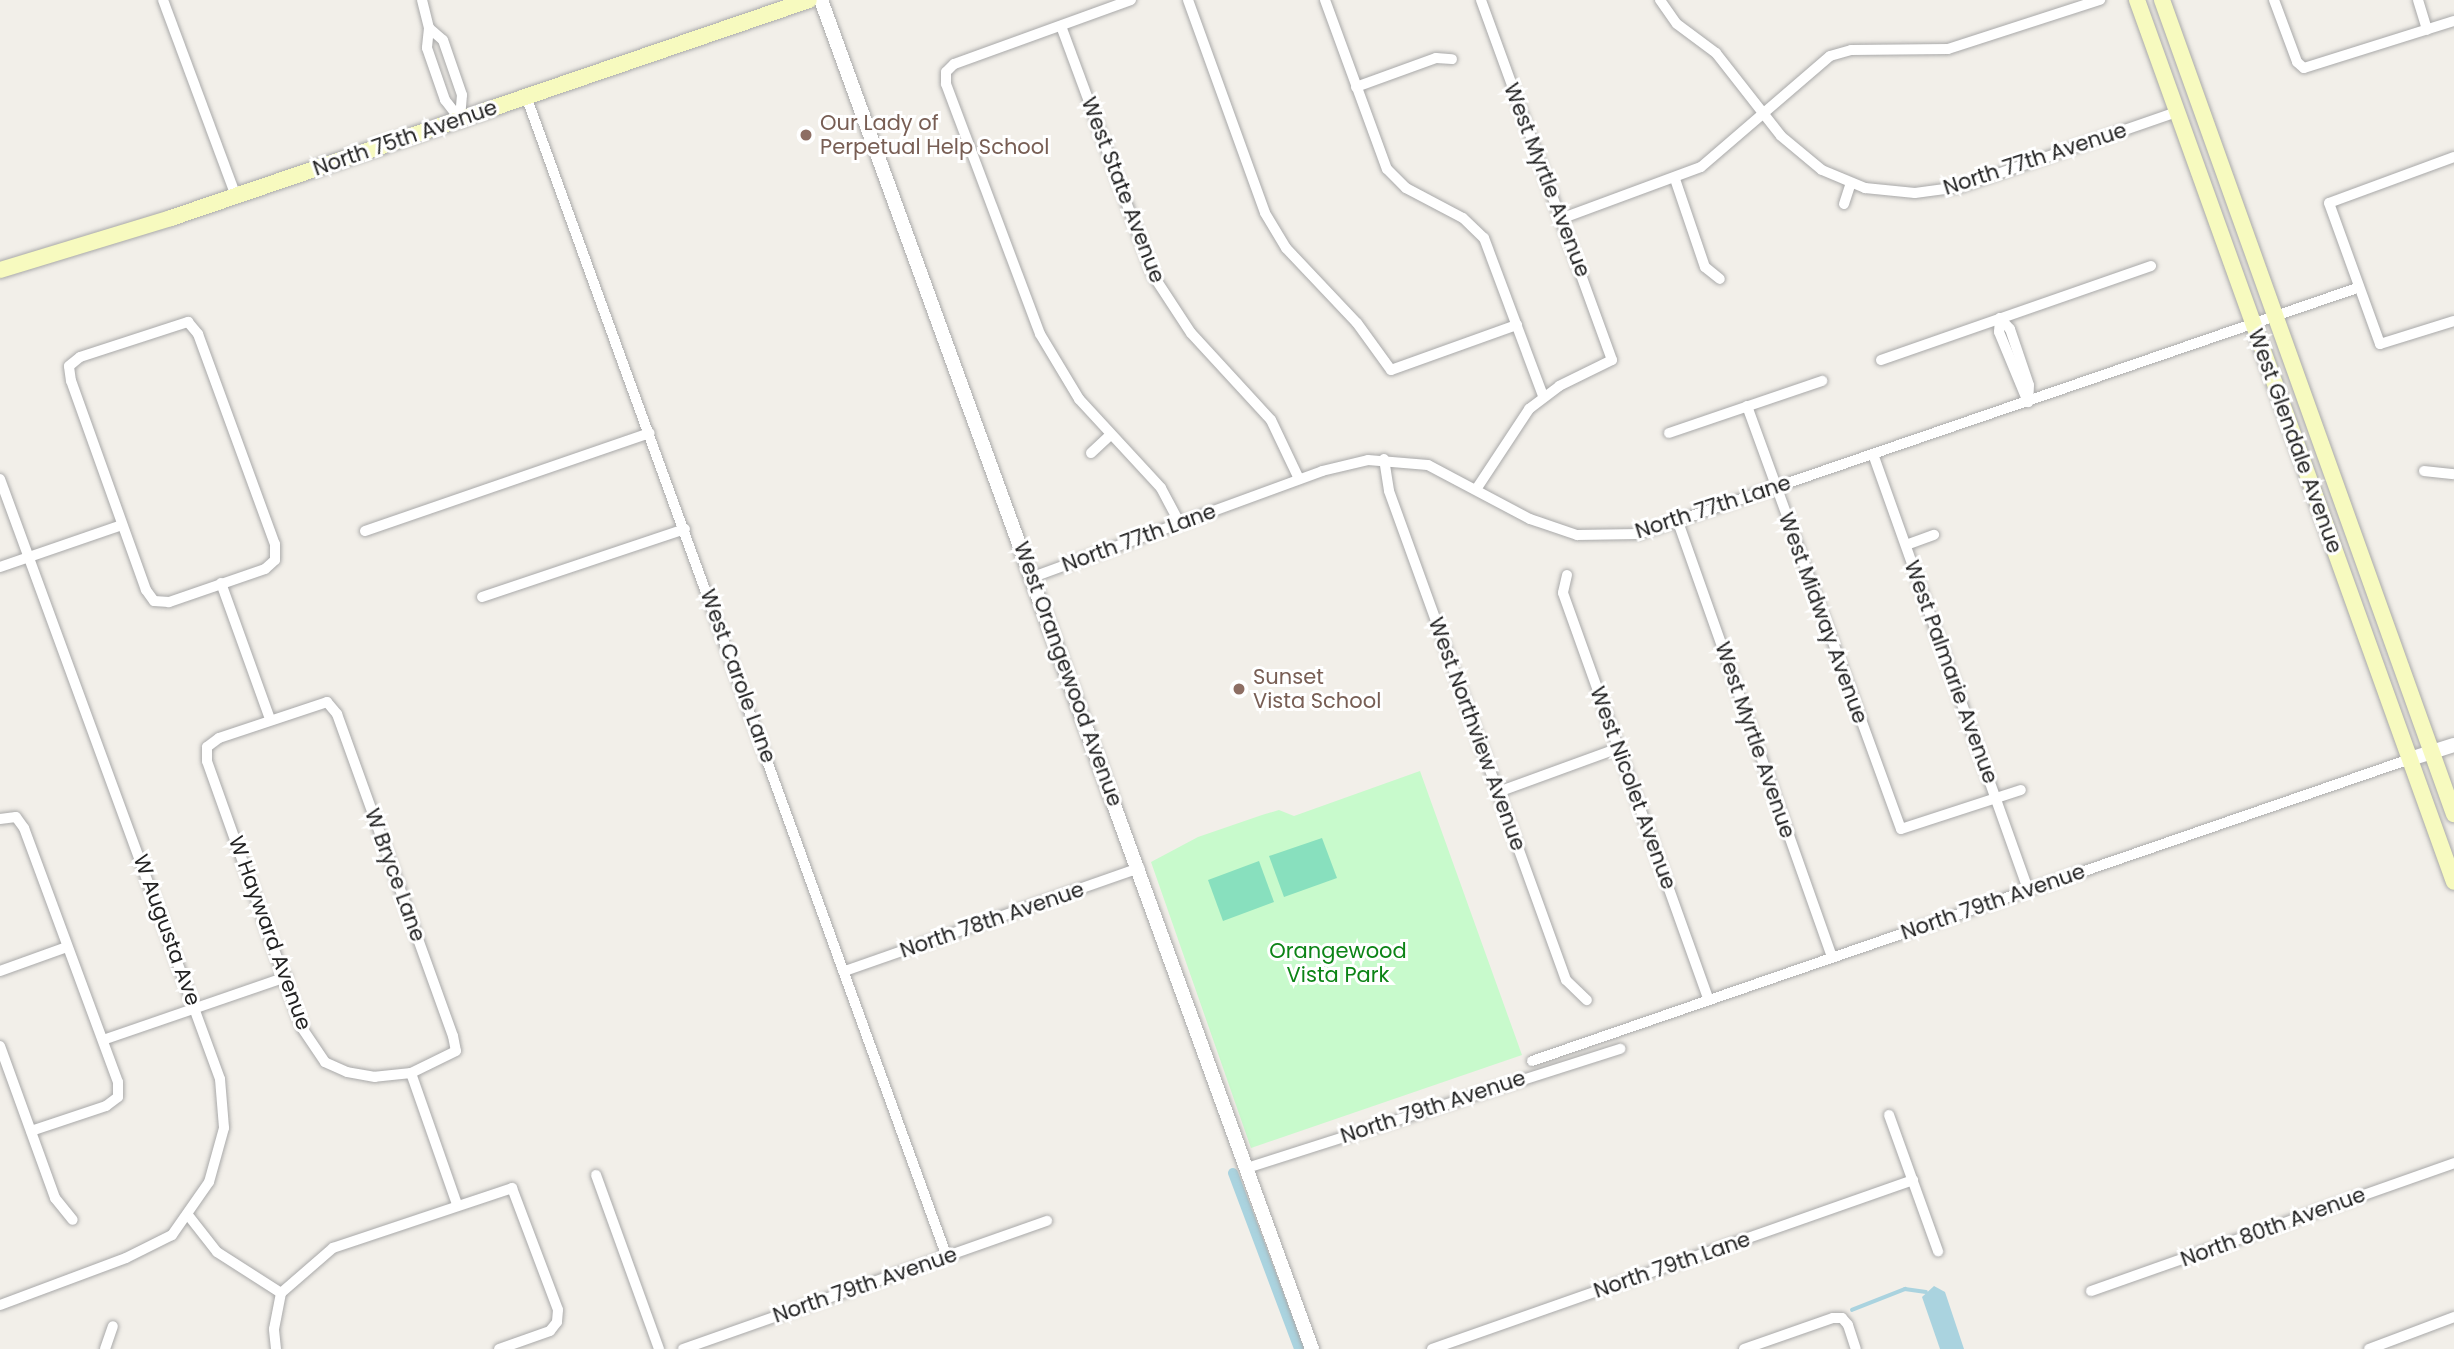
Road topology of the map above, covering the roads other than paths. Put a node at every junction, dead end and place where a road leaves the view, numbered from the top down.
1 (163, 0) edge
2 (422, 0) edge
3 (809, 0) edge
4 (821, 0) edge
5 (1131, 0) edge
6 (1188, 0) edge
7 (1325, 0) edge
8 (1481, 0) edge
9 (1660, 0) edge
10 (2101, 0) edge
11 (2137, 0) edge
12 (2162, 0) edge
13 (2274, 0) edge
14 (2418, 0) edge
15 (1117, 2) edge
16 (2454, 21) edge
17 (1061, 26) junction
18 (429, 28) junction
19 (2427, 30) junction
20 (1452, 58) dead end
21 (1356, 87) junction
22 (526, 96) junction
23 (2177, 112) junction
24 (1762, 116) junction
25 (460, 119) junction
26 (2454, 157) edge
27 (1675, 179) junction
28 (1850, 185) junction
29 (236, 196) junction
30 (1844, 204) dead end
31 (1563, 218) junction
32 (2151, 266) dead end
33 (0, 270) edge
34 (1720, 278) dead end
35 (2357, 288) junction
36 (2276, 317) junction
37 (2000, 318) junction
38 (2454, 321) edge
39 (1517, 325) junction
40 (2254, 325) junction
41 (1881, 360) dead end
42 (1822, 381) dead end
43 (1543, 396) junction
44 (2028, 402) junction
45 (1747, 406) junction
46 (650, 433) junction
47 (1669, 433) dead end
48 (1110, 435) junction
49 (1091, 453) dead end
50 (1873, 454) junction
51 (1384, 459) junction
52 (2424, 471) dead end
53 (2454, 474) edge
54 (0, 479) edge
55 (1299, 479) junction
56 (1477, 488) junction
57 (1776, 488) junction
58 (1678, 522) junction
59 (1180, 523) junction
60 (122, 525) junction
61 (685, 529) junction
62 (365, 531) dead end
63 (1934, 535) dead end
64 (1906, 545) junction
65 (31, 555) junction
66 (0, 567) edge
67 (1567, 575) dead end
68 (1033, 577) junction
69 (221, 583) junction
70 (482, 597) dead end
71 (270, 719) junction
72 (2454, 745) edge
73 (1619, 748) junction
74 (2432, 753) junction
75 (2410, 760) junction
76 (2021, 790) dead end
77 (1498, 792) junction
78 (1996, 799) junction
79 (2454, 814) edge
80 (0, 819) edge
81 (1139, 868) junction
82 (2454, 882) edge
83 (2028, 889) junction
84 (66, 947) junction
85 (1832, 957) junction
86 (0, 971) edge
87 (845, 971) junction
88 (286, 977) junction
89 (1587, 1000) dead end
90 (1709, 1000) junction
91 (195, 1009) junction
92 (103, 1040) junction
93 (0, 1046) edge
94 (1621, 1049) dead end
95 (456, 1051) joint
96 (1532, 1061) dead end
97 (411, 1073) junction
98 (1889, 1115) dead end
99 (31, 1131) junction
100 (2454, 1163) edge
101 (1247, 1168) junction
102 (596, 1175) dead end
103 (1913, 1180) junction
104 (457, 1204) junction
105 (188, 1216) junction
106 (73, 1220) dead end
107 (1047, 1220) dead end
108 (1938, 1251) dead end
109 (947, 1257) junction
110 (2091, 1291) dead end
111 (281, 1293) junction
112 (0, 1305) edge
113 (2454, 1317) edge
114 (113, 1326) dead end
115 (105, 1349) edge
116 (276, 1349) edge
117 (499, 1349) edge
118 (659, 1349) edge
119 (683, 1349) edge
120 (1312, 1349) edge
121 (1432, 1349) edge
122 (1744, 1349) edge
123 (1856, 1349) edge
124 (2369, 1349) edge

1 - 29 street
2 - 18 street
3 - 22 main road, North 75th Avenue
4 - 68 street, West Orangewood Avenue
5 - 15 street
6 - 39 street
7 - 21 street
8 - 31 street, West Myrtle Avenue
9 - 24 street, North 77th Avenue
10 - 24 street
11 - 23 main road, West Glendale Avenue
12 - 36 main road, West Glendale Avenue
13 - 19 street
14 - 19 street
15 - 17 street
16 - 19 street
17 - 48 street
17 - 55 street, West State Avenue
18 - 25 street
18 - 25 street
20 - 21 street
21 - 39 street
22 - 25 main road, North 75th Avenue
22 - 46 street, West Carole Lane
23 - 28 street, North 77th Avenue
23 - 40 main road, West Glendale Avenue
24 - 27 street
24 - 28 street, North 77th Avenue
25 - 29 main road, North 75th Avenue
26 - 35 street
27 - 31 street
27 - 34 street
28 - 30 street
29 - 33 main road, North 75th Avenue
31 - 43 street, West Myrtle Avenue
32 - 37 street
35 - 36 street, North 77th Lane
35 - 38 street
36 - 40 street, North 77th Lane
36 - 74 main road, West Glendale Avenue
37 - 41 street
37 - 44 street
39 - 43 street
40 - 44 street, North 77th Lane
40 - 75 main road, West Glendale Avenue
42 - 45 street
43 - 56 street
44 - 50 street, North 77th Lane
45 - 47 street
45 - 57 street, West Midway Avenue
46 - 61 street, West Carole Lane
46 - 62 street
48 - 49 street
48 - 59 street
50 - 57 street, North 77th Lane
50 - 64 street, West Palmarie Avenue
51 - 55 street, North 77th Lane
51 - 56 street, North 77th Lane
51 - 77 street, West Northview Avenue
52 - 53 street
54 - 65 street, W Augusta Ave
55 - 59 street, North 77th Lane
56 - 58 street, North 77th Lane
57 - 58 street, North 77th Lane
57 - 78 street, West Midway Avenue
58 - 85 street, West Myrtle Avenue
59 - 68 street, North 77th Lane
60 - 65 street
60 - 69 street
60 - 69 street
61 - 70 street
61 - 87 street, West Carole Lane
63 - 64 street
64 - 78 street, West Palmarie Avenue
65 - 66 street
65 - 91 street, W Augusta Ave
67 - 73 street, West Nicolet Avenue
68 - 81 street, West Orangewood Avenue
69 - 71 street
71 - 88 street, W Hayward Avenue
71 - 95 street, W Bryce Lane
72 - 74 street, North 79th Avenue
73 - 77 street
73 - 90 street, West Nicolet Avenue
74 - 75 street, North 79th Avenue
74 - 79 main road, West Glendale Avenue
75 - 82 main road, West Glendale Avenue
75 - 83 street, North 79th Avenue
76 - 78 street
77 - 89 street, West Northview Avenue
78 - 83 street, West Palmarie Avenue
80 - 84 street
81 - 87 street, North 78th Avenue
81 - 101 street, West Orangewood Avenue
83 - 85 street, North 79th Avenue
84 - 86 street
84 - 92 street
85 - 90 street, North 79th Avenue
87 - 109 street, West Carole Lane
88 - 91 street
88 - 97 street, W Hayward Avenue
90 - 96 street, North 79th Avenue
91 - 92 street
91 - 105 street, W Augusta Ave
92 - 99 street
93 - 99 street
94 - 101 street, North 79th Avenue
95 - 97 street, W Hayward Avenue
97 - 104 street
98 - 103 street
99 - 106 street
100 - 110 street, North 80th Avenue
101 - 120 street, West Orangewood Avenue
102 - 118 street
103 - 108 street
103 - 121 street, North 79th Lane
104 - 111 street
104 - 117 street
105 - 111 street
105 - 112 street, W Augusta Ave
107 - 109 street, North 79th Avenue
109 - 119 street, North 79th Avenue
111 - 116 street
113 - 124 street
114 - 115 street
122 - 123 street

